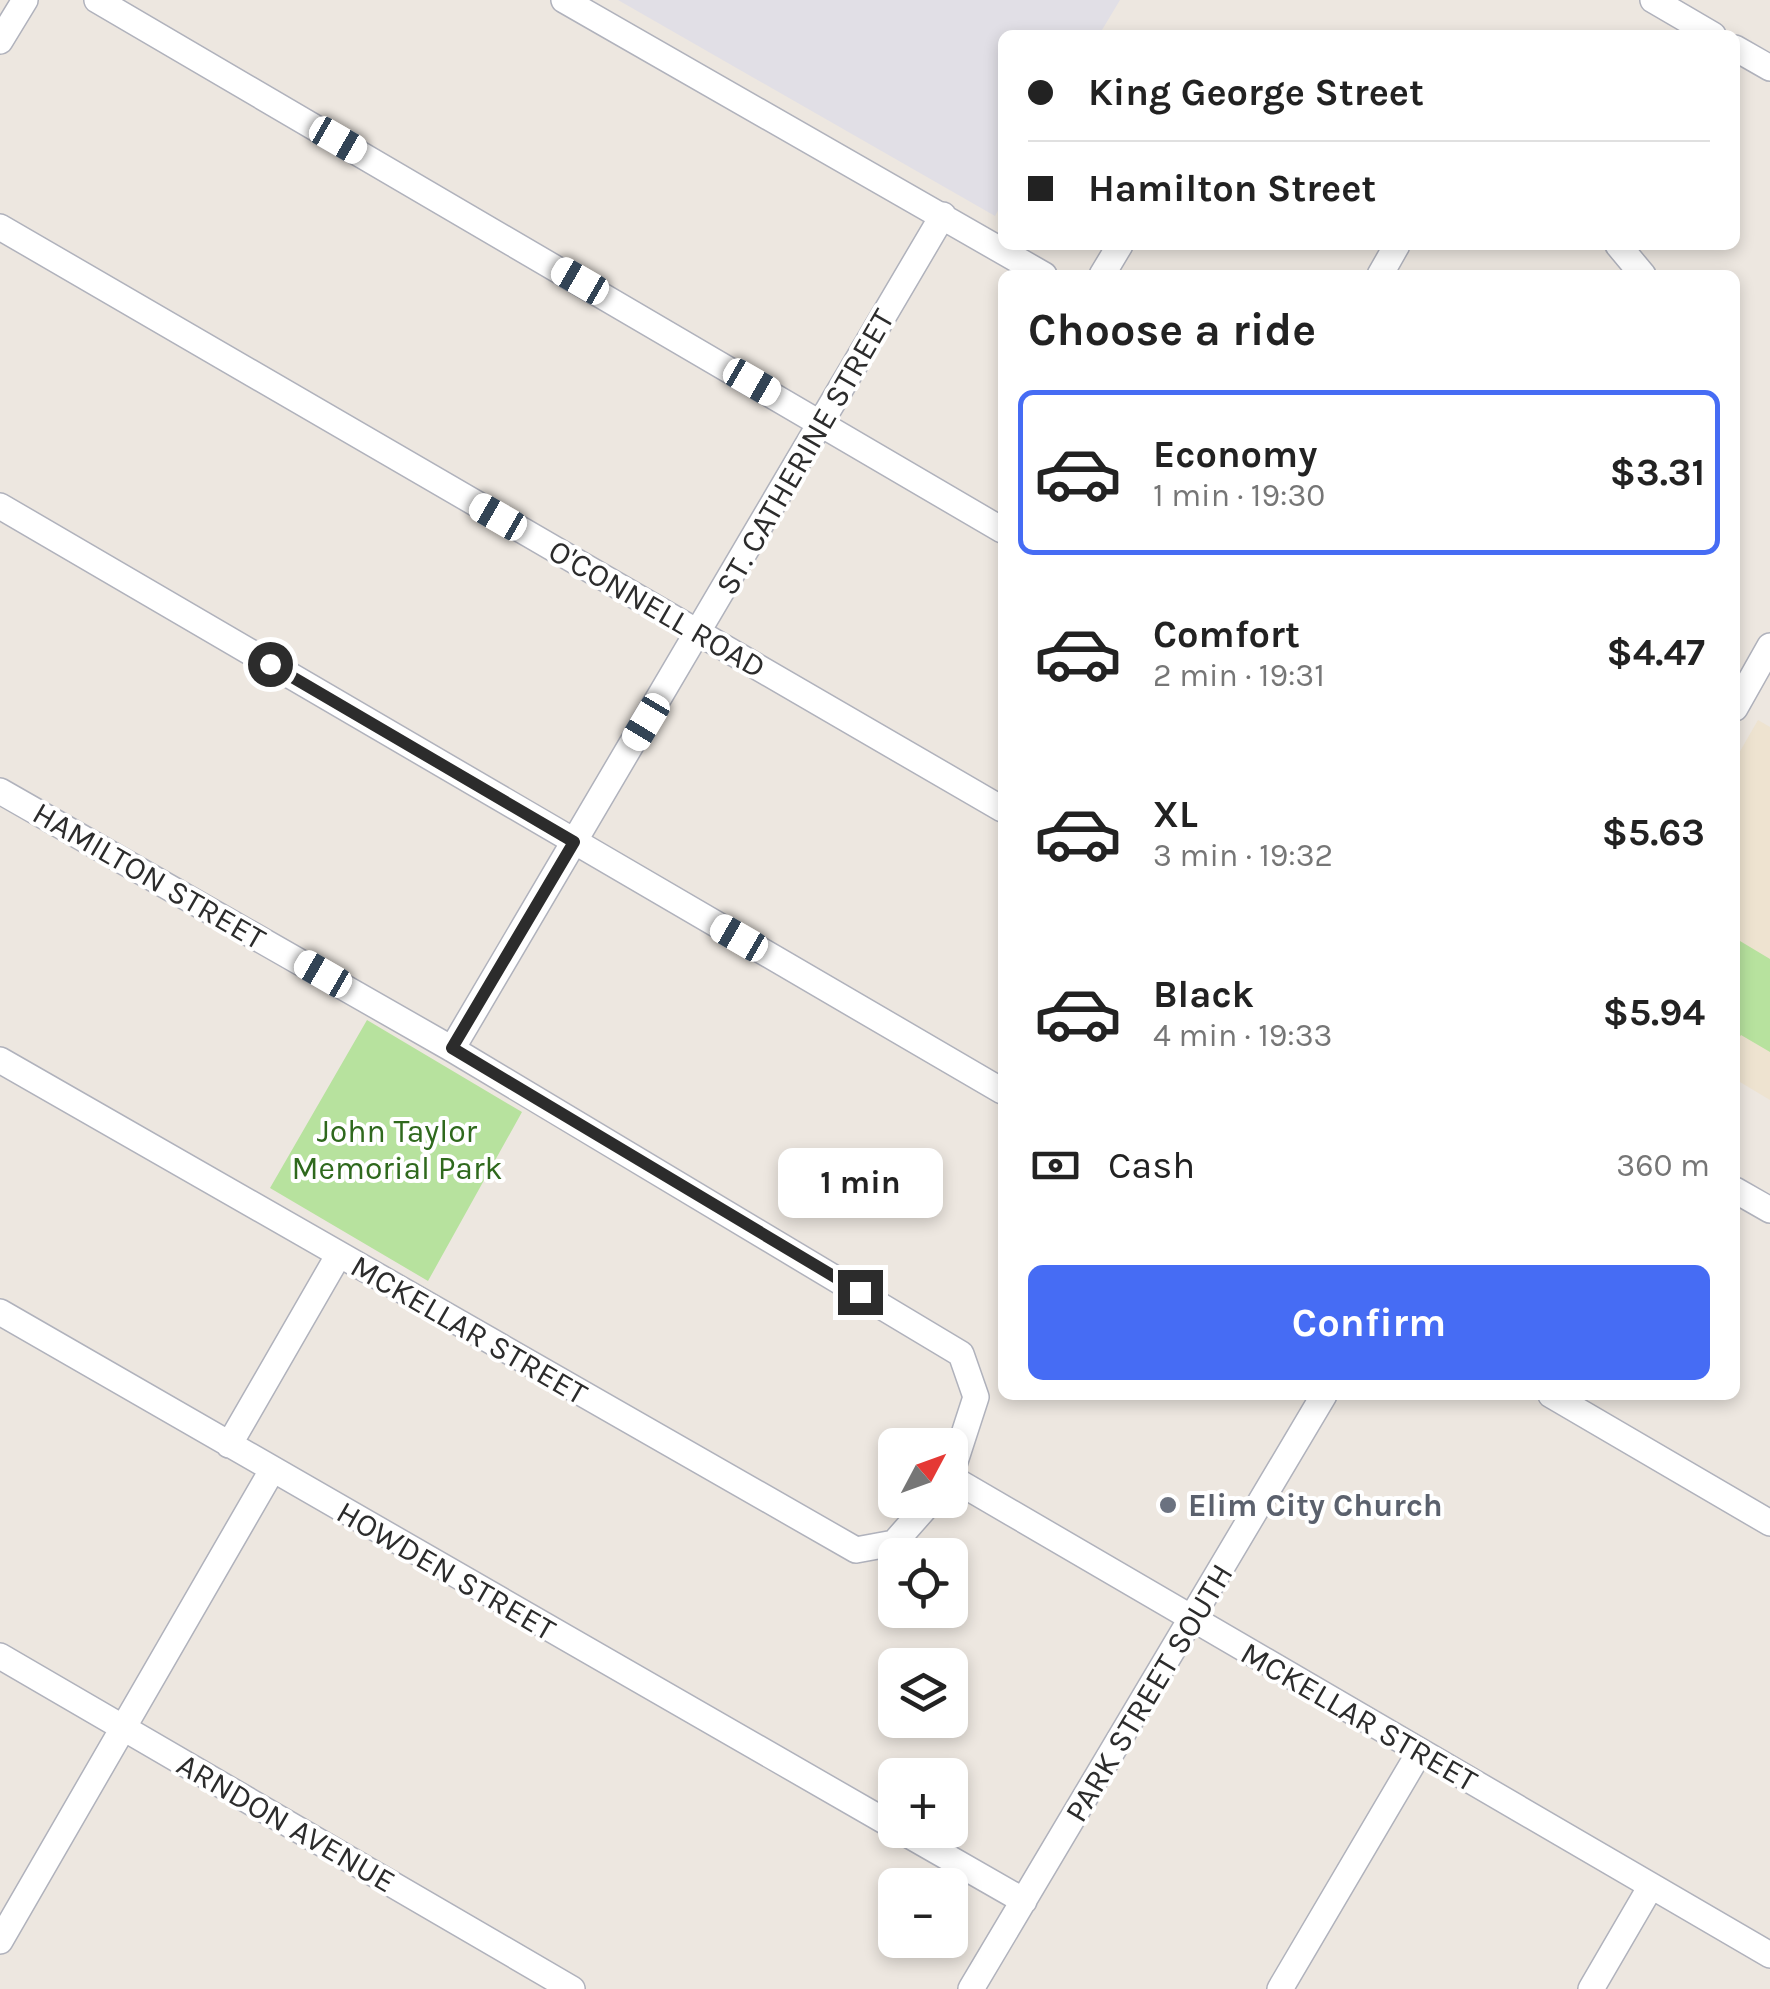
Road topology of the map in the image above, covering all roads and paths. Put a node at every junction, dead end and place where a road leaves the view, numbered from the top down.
1 (25, 0) edge
2 (97, 0) edge
3 (564, 0) edge
4 (1653, 0) edge
5 (1704, 30) edge
6 (0, 41) edge
7 (1740, 51) edge
8 (1770, 68) edge
9 (943, 216) junction
10 (0, 227) edge
11 (998, 248) edge
12 (1001, 250) edge
13 (1622, 250) edge
14 (1035, 270) edge
15 (1639, 270) edge
16 (822, 422) junction
17 (0, 506) edge
18 (998, 528) edge
19 (699, 634) junction
20 (1770, 646) edge
21 (1751, 684) edge
22 (0, 791) edge
23 (998, 807) edge
24 (574, 842) junction
25 (452, 1048) junction
26 (0, 1060) edge
27 (998, 1089) edge
28 (1740, 1193) edge
29 (1770, 1210) edge
30 (338, 1256) junction
31 (0, 1312) edge
32 (1321, 1400) edge
33 (1559, 1400) edge
34 (966, 1428) edge
35 (229, 1445) junction
36 (271, 1472) junction
37 (968, 1488) edge
38 (916, 1518) edge
39 (1770, 1524) edge
40 (1193, 1620) junction
41 (0, 1656) edge
42 (124, 1728) junction
43 (1418, 1753) junction
44 (878, 1818) edge
45 (931, 1848) edge
46 (1651, 1886) junction
47 (1024, 1901) junction
48 (0, 1941) edge
49 (1770, 1955) edge
50 (572, 1989) edge
51 (971, 1989) edge
52 (1280, 1989) edge
53 (1591, 1989) edge

1 - 6 street
2 - 16 street
3 - 9 street
4 - 5 street
7 - 8 street
9 - 11 street
9 - 16 street, ST. CATHERINE STREET
10 - 19 street, O'CONNELL ROAD
12 - 14 street
13 - 15 street
16 - 18 street
16 - 19 street, ST. CATHERINE STREET
17 - 24 street
19 - 23 street, O'CONNELL ROAD
19 - 24 street, ST. CATHERINE STREET
20 - 21 street
22 - 25 street, HAMILTON STREET
24 - 25 street, ST. CATHERINE STREET
24 - 27 street
25 - 34 street, HAMILTON STREET
26 - 30 street, MCKELLAR STREET
28 - 29 street
30 - 35 street
30 - 38 street, MCKELLAR STREET
31 - 35 street, HOWDEN STREET
32 - 40 street, PARK STREET SOUTH
33 - 39 street
35 - 36 street, HOWDEN STREET
36 - 42 street
36 - 44 street, HOWDEN STREET
37 - 40 street, MCKELLAR STREET
40 - 43 street, MCKELLAR STREET
40 - 47 street, PARK STREET SOUTH
41 - 42 street, ARNDON AVENUE
42 - 48 street
42 - 50 street, ARNDON AVENUE
43 - 46 street, MCKELLAR STREET
43 - 52 street
45 - 47 street, HOWDEN STREET
46 - 49 street, MCKELLAR STREET
46 - 53 street
47 - 51 street, PARK STREET SOUTH

